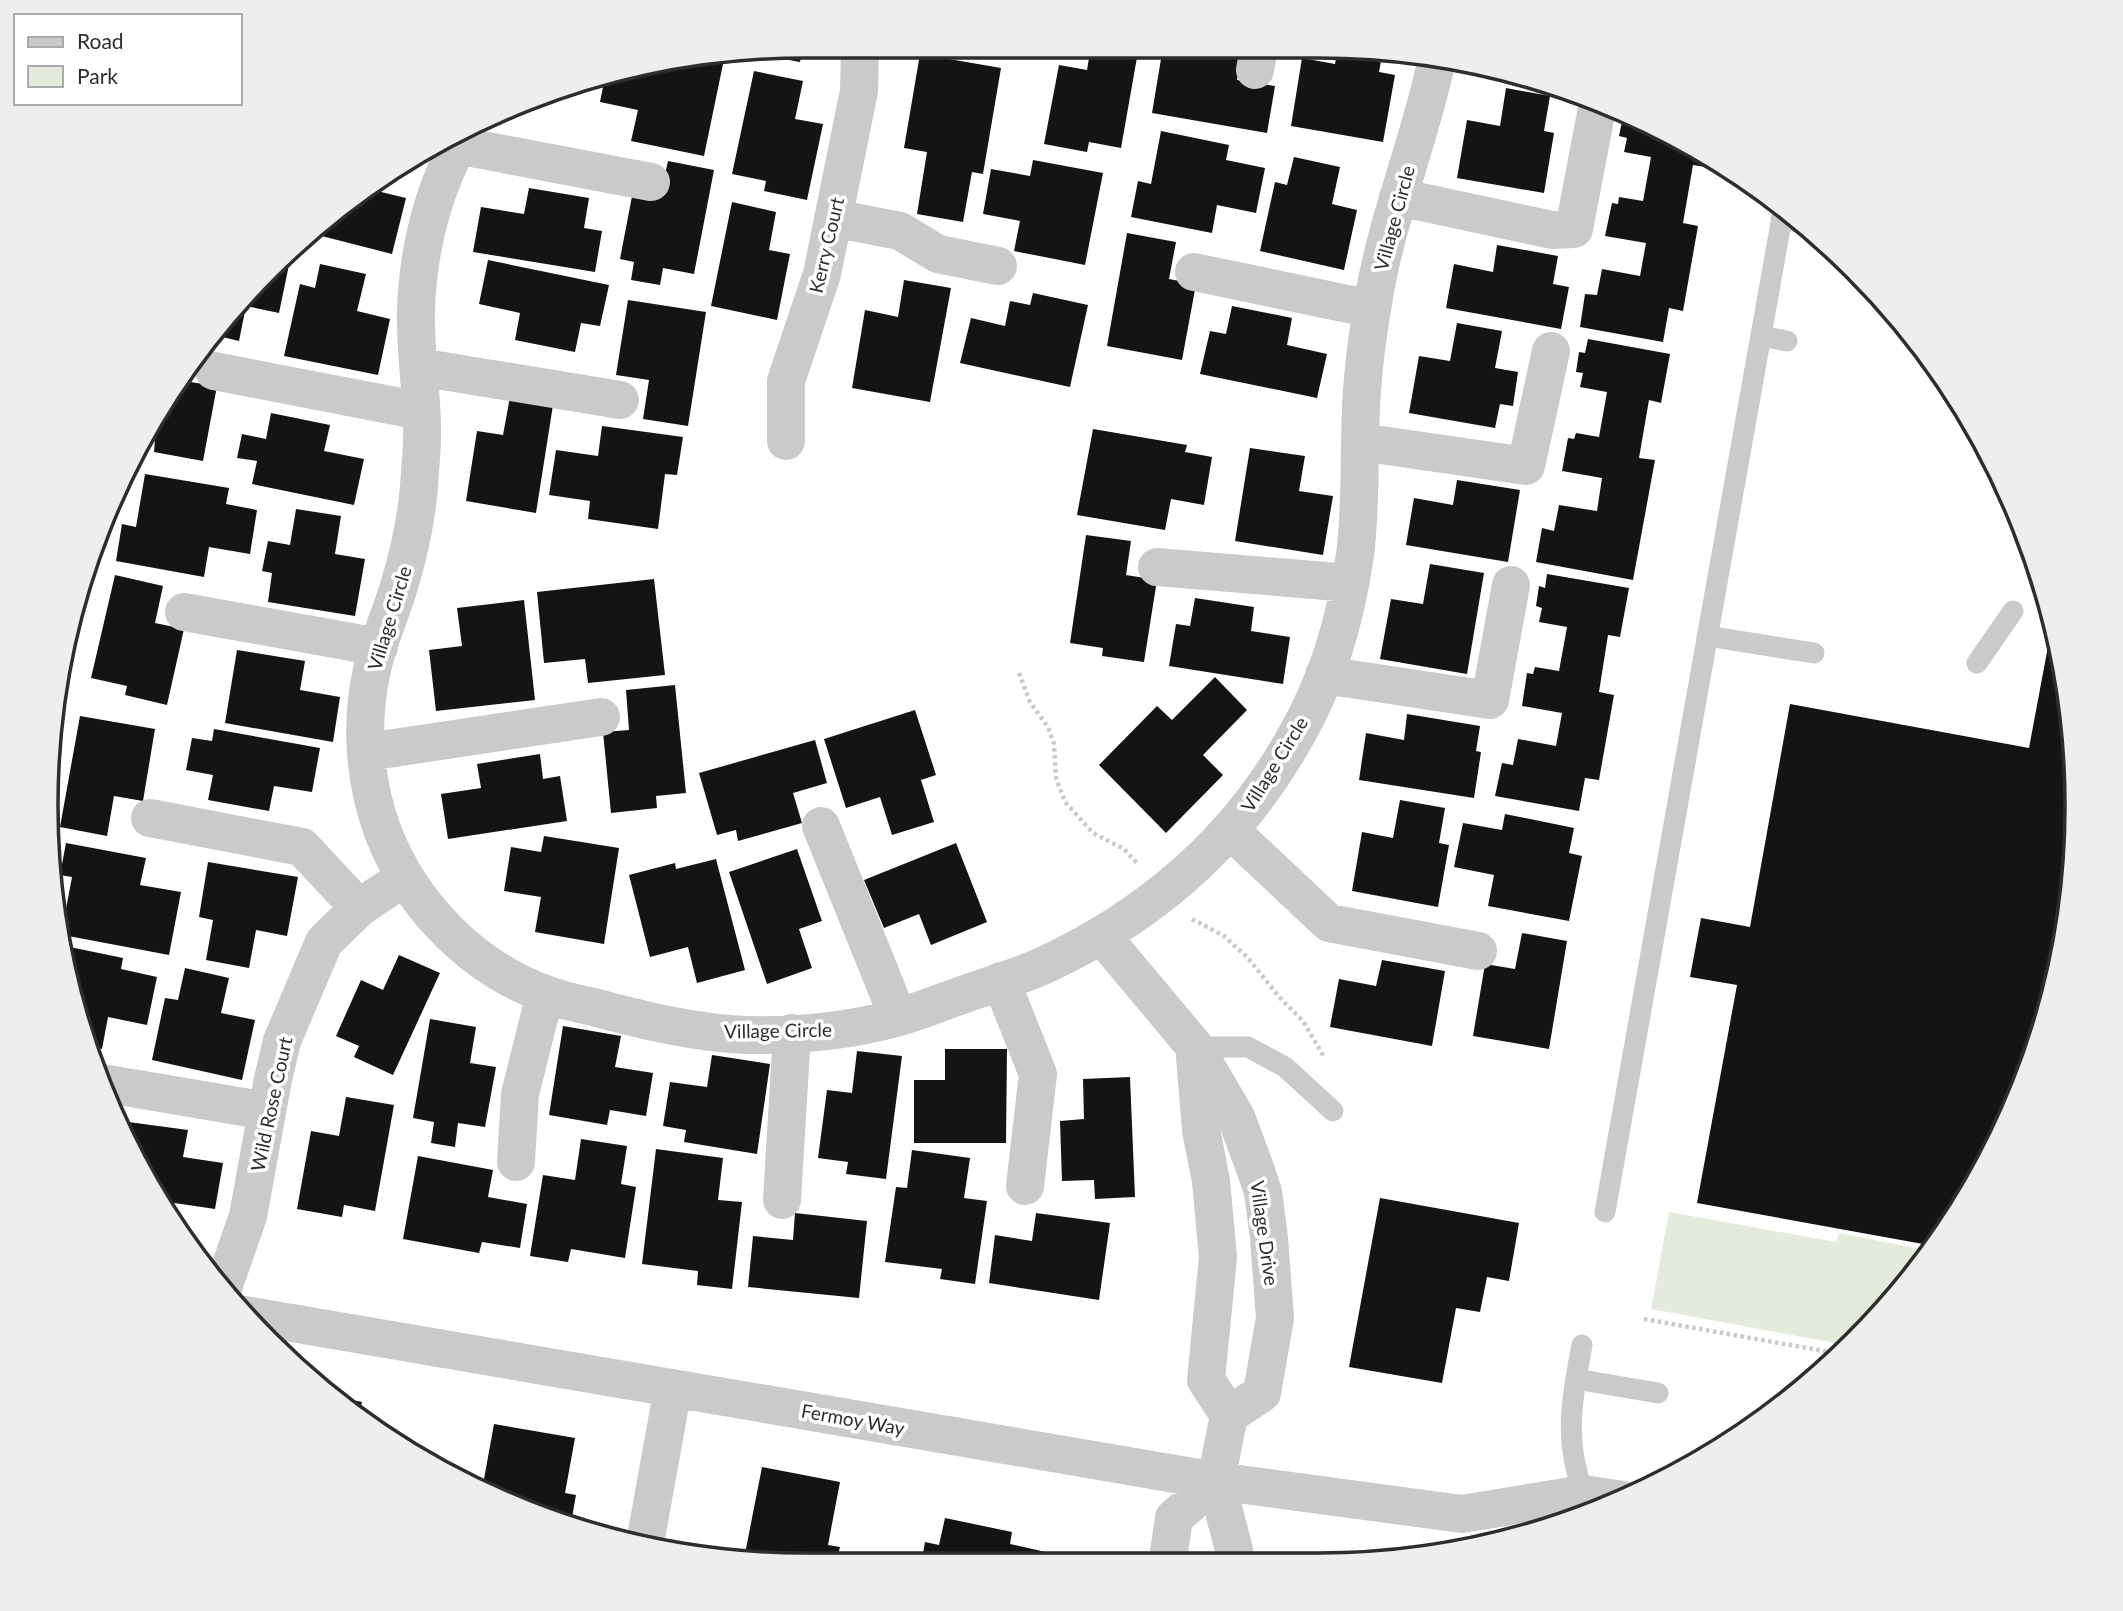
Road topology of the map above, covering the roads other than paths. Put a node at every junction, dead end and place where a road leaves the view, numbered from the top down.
1 (860, 58) edge
2 (1435, 67) edge
3 (1596, 112) edge
4 (464, 141) edge
5 (452, 147) edge
6 (651, 182) dead end
7 (1398, 197) junction
8 (833, 218) junction
9 (1782, 219) edge
10 (998, 265) dead end
11 (1194, 272) dead end
12 (1372, 309) junction
13 (1761, 336) junction
14 (1787, 341) dead end
15 (1552, 351) dead end
16 (419, 367) junction
17 (214, 371) dead end
18 (620, 400) dead end
19 (421, 411) junction
20 (786, 441) dead end
21 (1360, 442) junction
22 (1157, 567) dead end
23 (1350, 583) junction
24 (1511, 585) dead end
25 (2013, 611) dead end
26 (184, 612) dead end
27 (1707, 636) junction
28 (379, 647) junction
29 (1814, 653) dead end
30 (1977, 663) dead end
31 (1324, 675) junction
32 (601, 717) dead end
33 (367, 752) junction
34 (150, 818) dead end
35 (821, 826) dead end
36 (1230, 830) junction
37 (405, 877) junction
38 (359, 908) junction
39 (1102, 936) junction
40 (1478, 951) dead end
41 (1000, 981) junction
42 (545, 995) junction
43 (898, 1017) junction
44 (792, 1033) junction
45 (1195, 1048) junction
46 (112, 1085) edge
47 (267, 1111) junction
48 (1333, 1111) dead end
49 (516, 1162) dead end
50 (1255, 1168) junction
51 (1211, 1181) junction
52 (1025, 1186) dead end
53 (782, 1200) dead end
54 (1605, 1212) dead end
55 (226, 1279) edge
56 (261, 1318) edge
57 (1582, 1345) dead end
58 (1576, 1379) junction
59 (673, 1388) junction
60 (1658, 1393) dead end
61 (1228, 1415) junction
62 (1216, 1481) junction
63 (1584, 1494) junction
64 (1602, 1497) edge
65 (1462, 1514) junction
66 (1492, 1532) edge
67 (646, 1536) edge
68 (1169, 1553) edge
69 (1234, 1553) edge

1 - 8 street, Kerry Court
2 - 7 street, Village Circle
3 - 7 street
4 - 6 street
5 - 16 street, Village Circle
7 - 12 street, Village Circle
8 - 10 street
8 - 20 street, Kerry Court
9 - 13 lane
11 - 12 street
12 - 21 street, Village Circle
13 - 14 lane
13 - 27 lane
15 - 21 street
16 - 18 street
16 - 19 street, Village Circle
17 - 19 street
19 - 28 street, Village Circle
21 - 23 street, Village Circle
22 - 23 street
23 - 31 street, Village Circle
24 - 31 street
25 - 30 lane
26 - 28 street
27 - 29 lane
27 - 54 lane
28 - 33 street, Village Circle
31 - 36 street, Village Circle
32 - 33 street
33 - 37 street, Village Circle
34 - 38 street
35 - 43 street
36 - 39 street, Village Circle
36 - 40 street
37 - 38 street, Wild Rose Court
37 - 42 street, Village Circle
38 - 47 street, Wild Rose Court
39 - 41 street, Village Circle
39 - 45 street, Village Drive
41 - 43 street, Village Circle
41 - 52 street
42 - 44 street, Village Circle
42 - 49 street
43 - 44 street, Village Circle
44 - 53 street
45 - 48 lane
45 - 50 street, Village Drive
45 - 51 street
46 - 47 street
47 - 55 street, Wild Rose Court
50 - 51 street
50 - 61 street, Village Drive
51 - 61 street
56 - 59 street, Fermoy Way
57 - 58 lane
58 - 60 lane
58 - 63 lane
59 - 62 street, Fermoy Way
59 - 67 street
61 - 62 street
62 - 65 street, Fermoy Way
62 - 68 street
62 - 69 street
63 - 64 street, Fermoy Way
63 - 65 street, Fermoy Way
65 - 66 street, Fermoy Way

